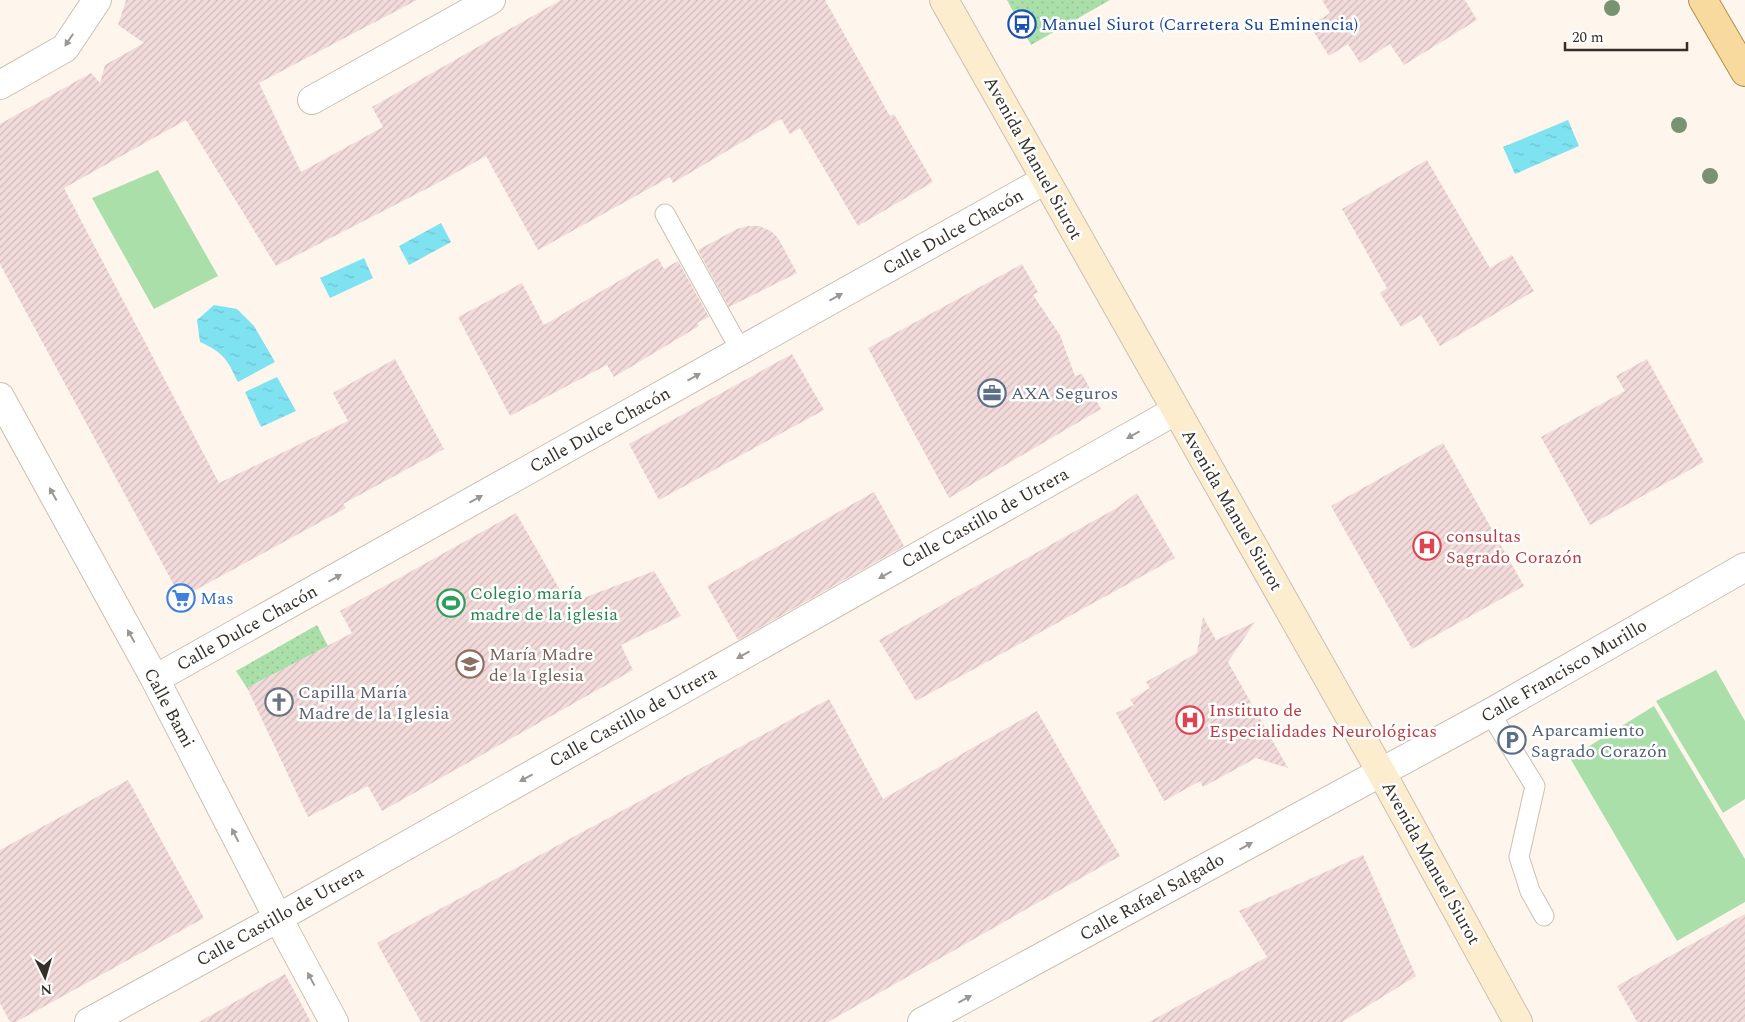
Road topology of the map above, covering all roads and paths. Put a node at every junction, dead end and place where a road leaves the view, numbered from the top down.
1 (96, 0) edge
2 (491, 0) edge
3 (944, 0) edge
4 (1703, 0) edge
5 (1745, 72) edge
6 (0, 85) edge
7 (312, 100) dead end
8 (1045, 180) junction
9 (665, 214) dead end
10 (741, 350) junction
11 (0, 397) edge
12 (1175, 411) junction
13 (1745, 567) edge
14 (155, 679) junction
15 (1490, 713) junction
16 (1381, 772) junction
17 (1544, 916) dead end
18 (278, 918) junction
19 (89, 1022) edge
20 (334, 1022) edge
21 (922, 1022) edge
22 (1518, 1022) edge

1 -> 6 street
2 - 7 street
3 - 8 street, Avenida Manuel Siurot
4 - 5 main road
10 -> 8 street, Calle Dulce Chacón
8 - 12 street, Avenida Manuel Siurot
9 - 10 lane
14 -> 10 street, Calle Dulce Chacón
14 -> 11 street, Calle Bami
12 - 16 street, Avenida Manuel Siurot
12 -> 18 street, Calle Castillo de Utrera
13 - 15 street, Calle Francisco Murillo
18 -> 14 street, Calle Bami
15 - 16 street, Calle Francisco Murillo
15 - 17 lane
21 -> 16 street, Calle Rafael Salgado
16 - 22 street, Avenida Manuel Siurot
18 - 19 street, Calle Castillo de Utrera
20 -> 18 street, Calle Bami

